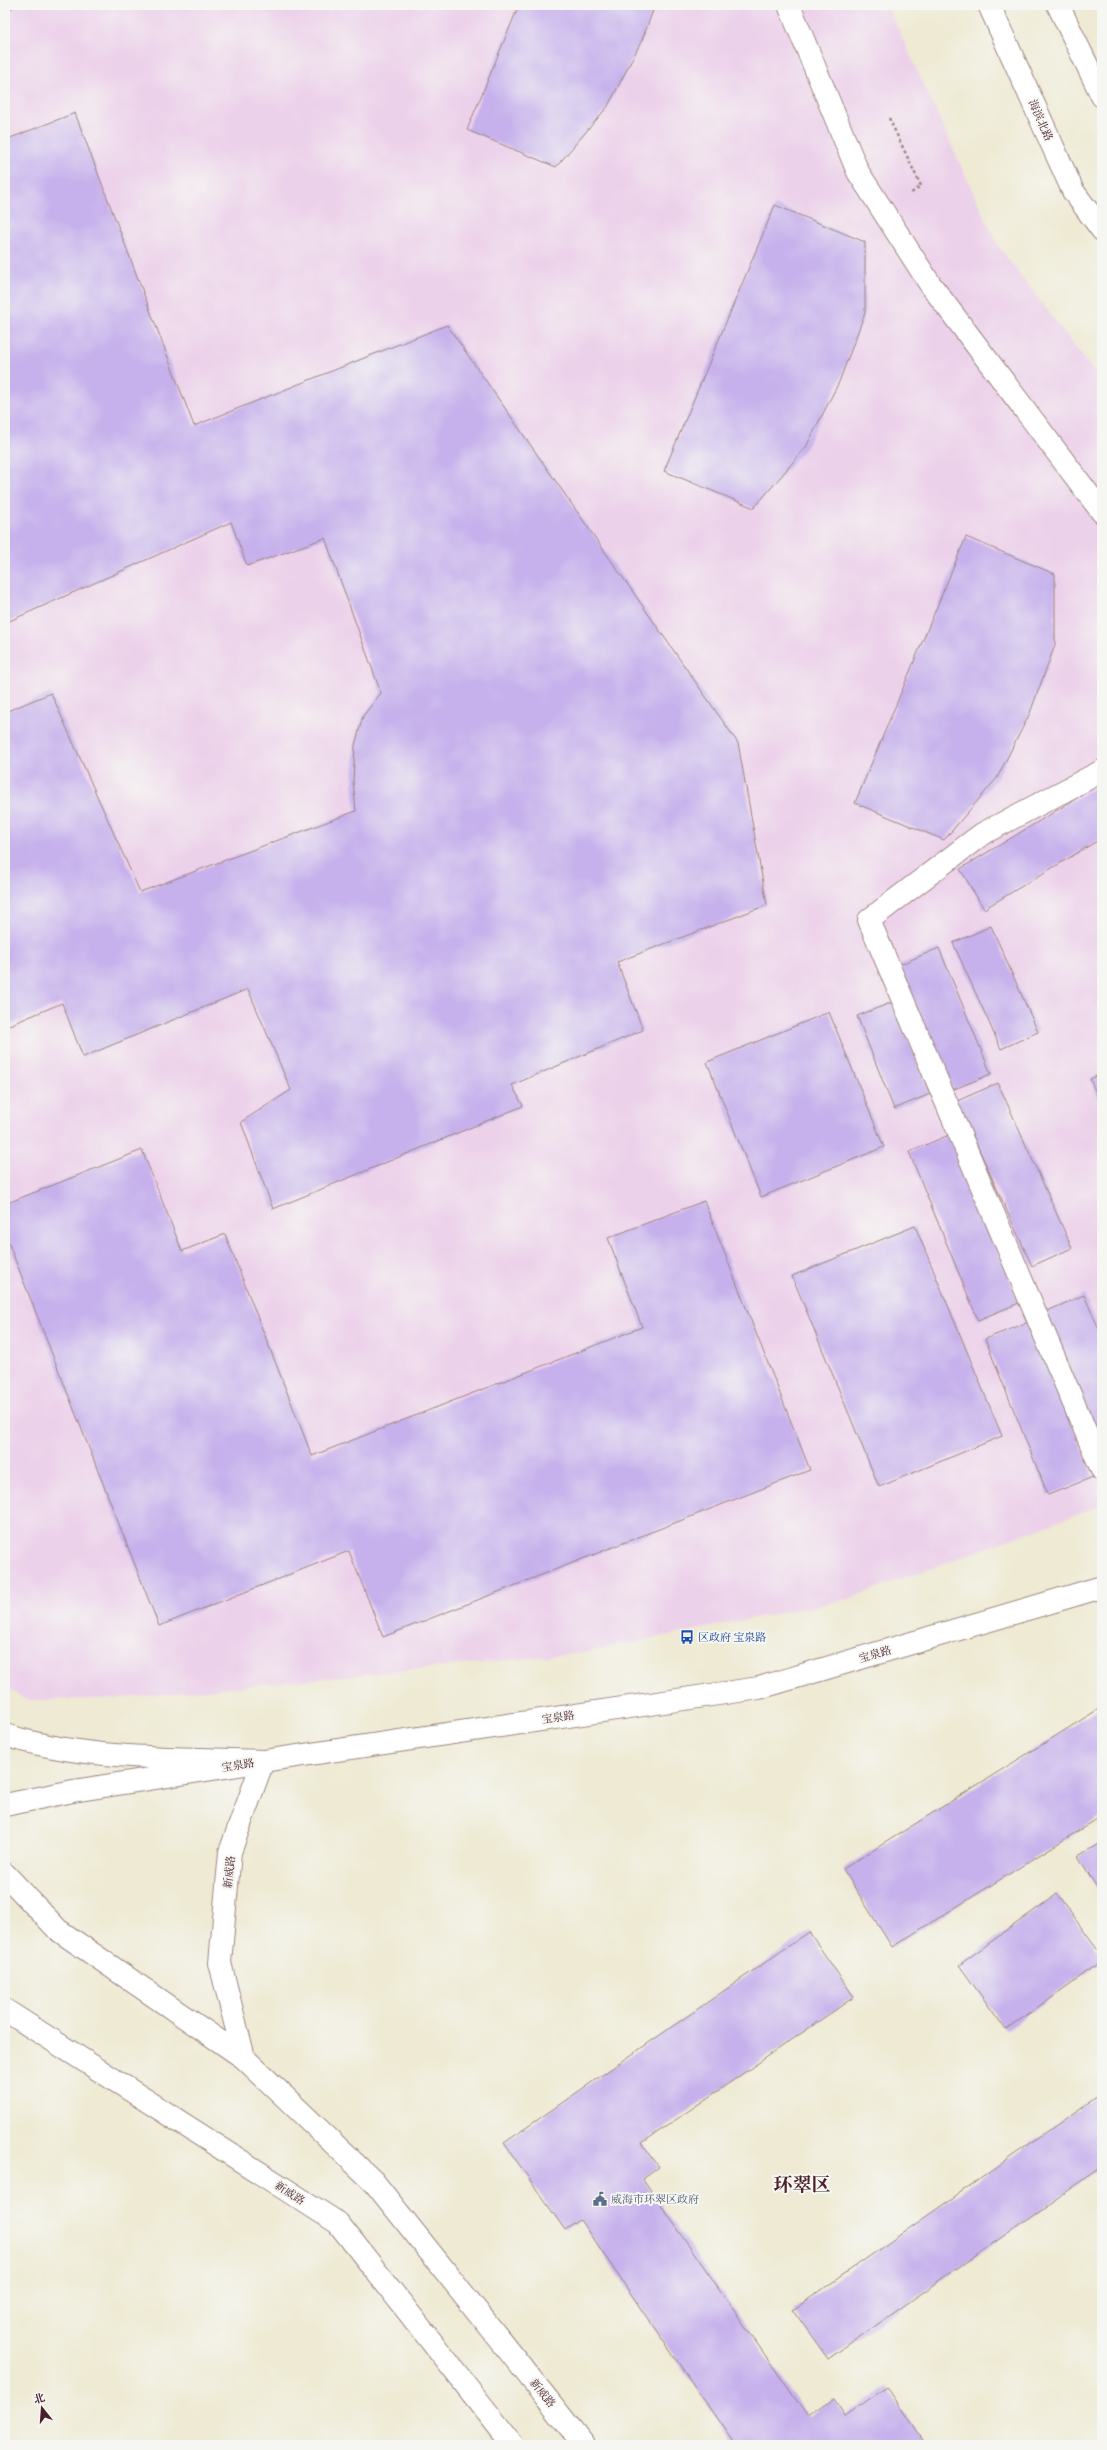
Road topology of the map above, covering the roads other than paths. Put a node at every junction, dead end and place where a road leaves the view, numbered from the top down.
1 (788, 5) edge
2 (989, 5) edge
3 (1058, 5) edge
4 (1101, 92) edge
5 (1102, 230) edge
6 (1102, 512) edge
7 (1102, 771) edge
8 (1102, 1470) edge
9 (1102, 1587) edge
10 (5, 1735) edge
11 (263, 1760) junction
12 (5, 1805) edge
13 (5, 1874) edge
14 (5, 2010) edge
15 (244, 2058) junction
16 (582, 2444) edge
17 (513, 2445) edge

1 - 6 main road
2 - 5 main road, 海滨北路
3 - 4 main road
7 - 8 main road
9 - 11 main road, 宝泉路
10 - 11 main road
11 - 12 main road, 宝泉路
11 - 15 main road, 新威路
13 - 15 main road, 新威路
14 - 17 main road, 新威路
15 - 16 main road, 新威路

